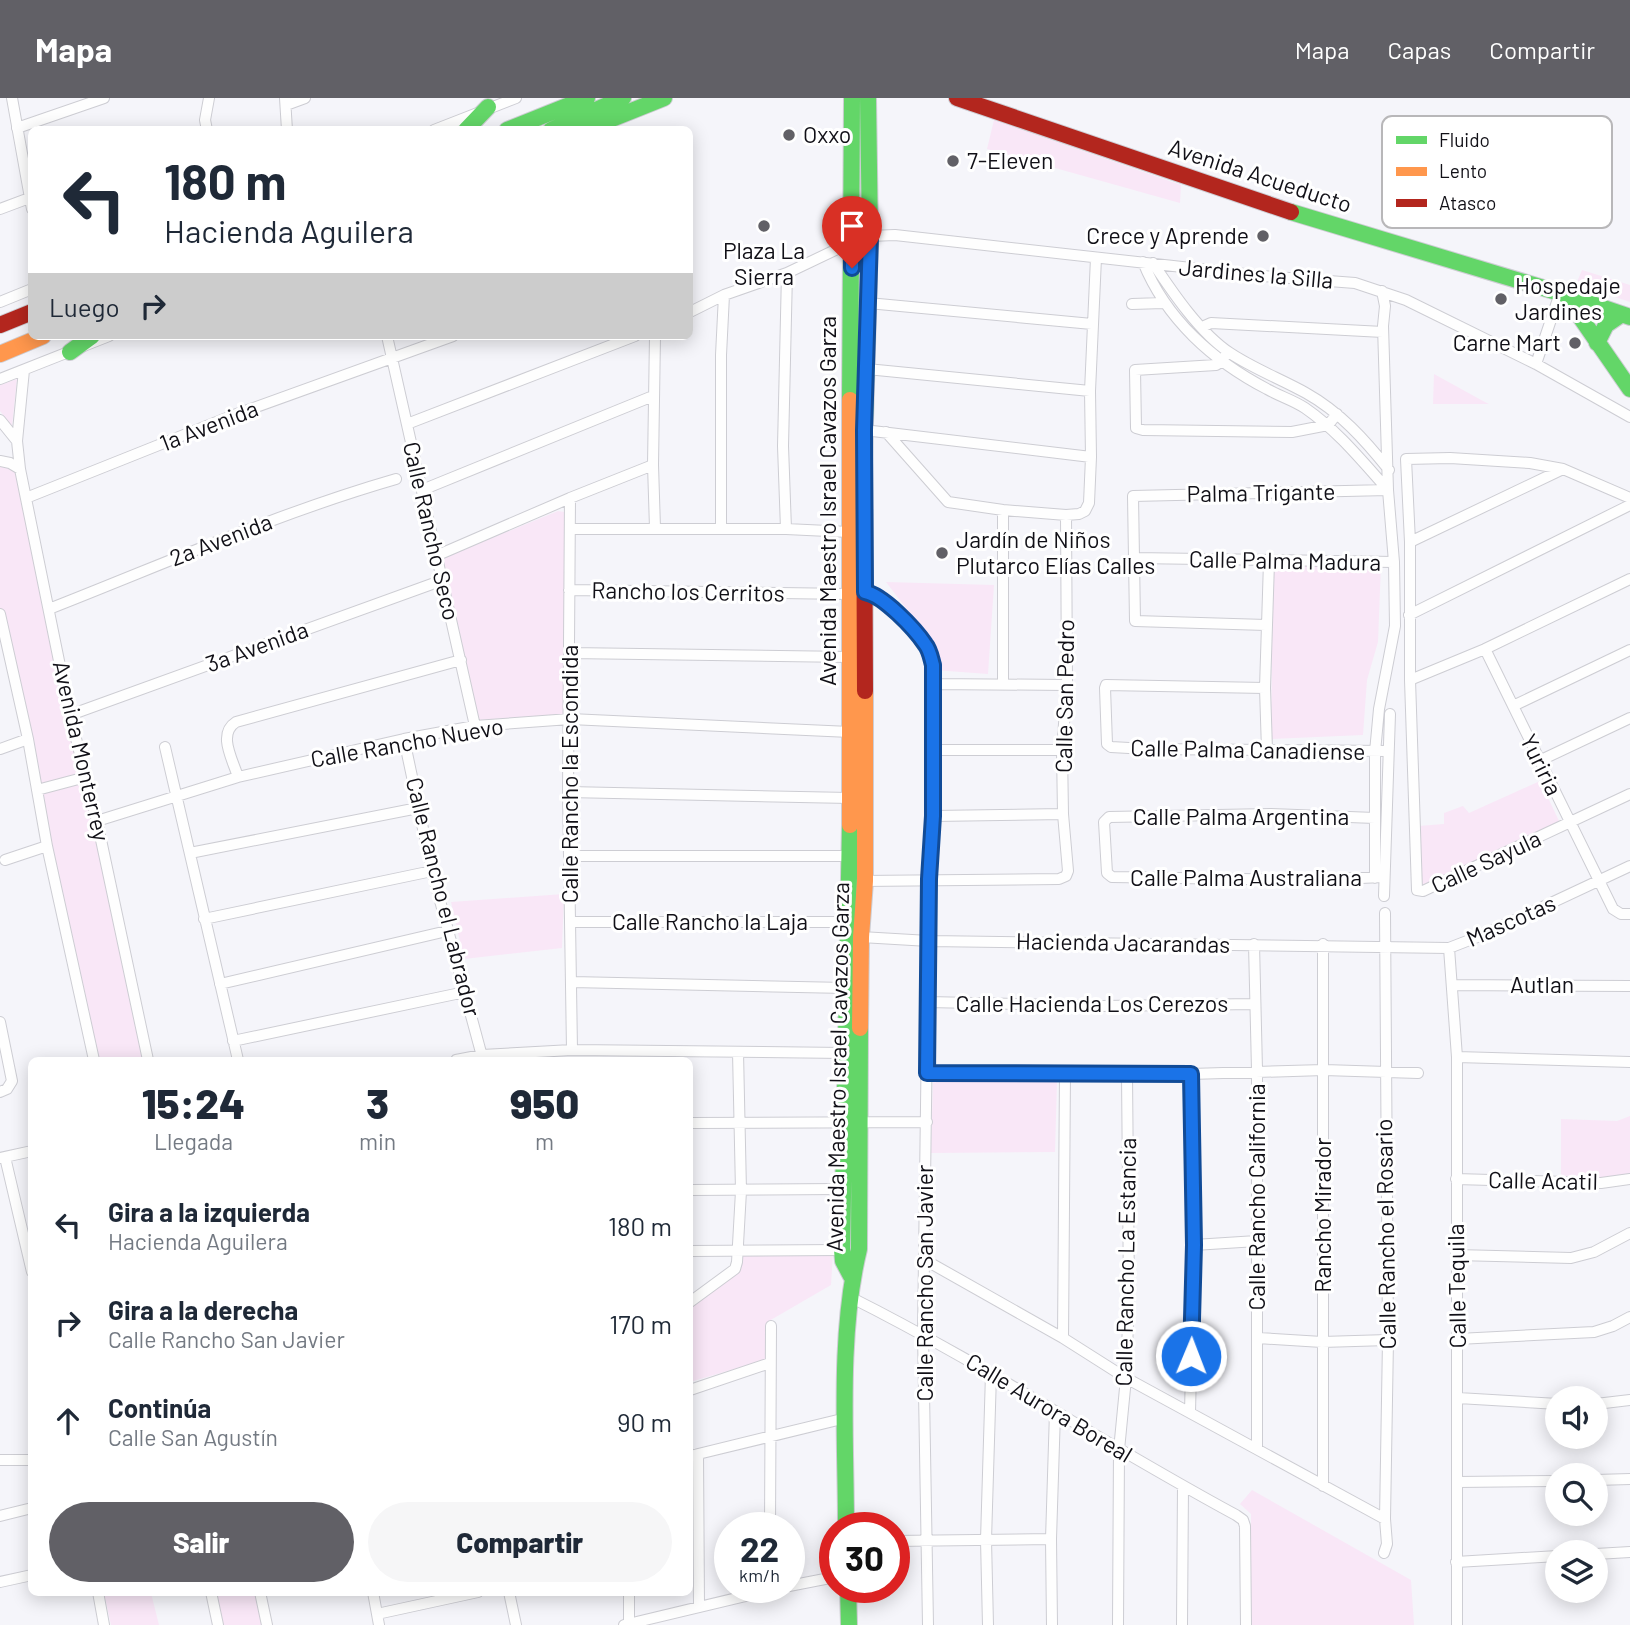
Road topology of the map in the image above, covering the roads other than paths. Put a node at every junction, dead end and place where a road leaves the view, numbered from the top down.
1 (12, 98) edge
2 (104, 98) edge
3 (209, 98) edge
4 (305, 98) edge
5 (516, 98) edge
6 (562, 98) edge
7 (587, 98) edge
8 (623, 98) edge
9 (664, 98) edge
10 (852, 98) edge
11 (868, 98) edge
12 (957, 98) edge
13 (286, 102) edge
14 (488, 107) junction
15 (206, 125) edge
16 (287, 126) edge
17 (443, 126) edge
18 (470, 126) edge
19 (507, 126) edge
20 (517, 126) edge
21 (560, 126) edge
22 (594, 126) edge
23 (17, 128) junction
24 (28, 185) edge
25 (28, 202) edge
26 (0, 209) edge
27 (870, 236) junction
28 (852, 242) junction
29 (1096, 258) junction
30 (1148, 263) junction
31 (787, 273) junction
32 (28, 291) edge
33 (1382, 291) junction
34 (1562, 294) junction
35 (724, 295) junction
36 (0, 302) edge
37 (868, 303) junction
38 (1163, 303) junction
39 (1132, 304) dead end
40 (693, 310) edge
41 (28, 314) edge
42 (1626, 316) edge
43 (1092, 324) junction
44 (0, 325) edge
45 (1202, 327) junction
46 (1383, 332) junction
47 (33, 340) edge
48 (86, 340) edge
49 (98, 340) edge
50 (388, 340) edge
51 (442, 340) edge
52 (625, 340) edge
53 (655, 340) edge
54 (1597, 343) junction
55 (70, 352) junction
56 (1228, 352) junction
57 (0, 354) edge
58 (393, 358) junction
59 (1222, 362) junction
60 (1536, 364) junction
61 (867, 369) junction
62 (24, 370) junction
63 (0, 379) edge
64 (1630, 389) edge
65 (1090, 391) junction
66 (653, 396) junction
67 (1337, 414) junction
68 (1630, 417) edge
69 (0, 420) edge
70 (407, 424) junction
71 (1328, 425) junction
72 (864, 430) junction
73 (886, 432) junction
74 (17, 441) junction
75 (1091, 457) junction
76 (0, 461) edge
77 (653, 466) junction
78 (20, 469) junction
79 (1563, 469) junction
80 (1389, 470) junction
81 (396, 479) dead end
82 (422, 490) junction
83 (1388, 490) junction
84 (26, 498) junction
85 (570, 498) junction
86 (1630, 498) edge
87 (1630, 505) edge
88 (1003, 510) junction
89 (1066, 515) junction
90 (655, 528) junction
91 (720, 528) junction
92 (570, 529) junction
93 (786, 529) junction
94 (849, 532) junction
95 (1410, 542) junction
96 (438, 555) junction
97 (1134, 558) junction
98 (1269, 562) junction
99 (1394, 562) junction
100 (1630, 579) edge
101 (443, 580) junction
102 (569, 590) junction
103 (858, 593) junction
104 (49, 609) junction
105 (0, 614) edge
106 (1409, 615) junction
107 (1266, 625) junction
108 (2, 630) edge
109 (1485, 649) junction
110 (1630, 650) edge
111 (570, 653) junction
112 (850, 657) junction
113 (461, 660) junction
114 (1410, 680) junction
115 (933, 684) junction
116 (1003, 684) junction
117 (1067, 685) junction
118 (1265, 688) junction
119 (1513, 706) junction
120 (1390, 714) dead end
121 (70, 715) junction
122 (1630, 718) edge
123 (570, 719) junction
124 (475, 726) junction
125 (850, 732) junction
126 (28, 738) junction
127 (404, 740) junction
128 (165, 747) dead end
129 (0, 749) edge
130 (1062, 750) junction
131 (1267, 750) junction
132 (932, 751) junction
133 (1388, 751) junction
134 (1375, 752) junction
135 (1539, 761) junction
136 (86, 777) junction
137 (238, 777) junction
138 (37, 790) junction
139 (568, 792) junction
140 (1630, 794) edge
141 (177, 796) junction
142 (850, 797) junction
143 (418, 808) junction
144 (1063, 814) junction
145 (933, 816) junction
146 (1375, 818) junction
147 (97, 821) junction
148 (1570, 823) junction
149 (47, 846) junction
150 (190, 853) junction
151 (570, 856) junction
152 (850, 856) junction
153 (5, 860) dead end
154 (1630, 866) edge
155 (432, 871) junction
156 (1109, 877) joint
157 (1379, 877) junction
158 (929, 879) junction
159 (857, 881) junction
160 (1599, 881) junction
161 (1384, 896) dead end
162 (1385, 913) dead end
163 (1630, 914) edge
164 (204, 919) junction
165 (571, 922) junction
166 (849, 922) junction
167 (447, 931) junction
168 (861, 937) junction
169 (929, 941) junction
170 (1254, 944) junction
171 (1323, 944) junction
172 (1385, 947) junction
173 (1449, 948) junction
174 (572, 982) junction
175 (220, 984) junction
176 (1453, 985) junction
177 (1630, 986) edge
178 (846, 988) junction
179 (465, 992) junction
180 (928, 1002) junction
181 (1255, 1004) junction
182 (0, 1022) edge
183 (233, 1041) junction
184 (572, 1050) junction
185 (738, 1052) junction
186 (844, 1053) junction
187 (93, 1057) edge
188 (147, 1057) edge
189 (236, 1057) edge
190 (483, 1057) edge
191 (494, 1057) edge
192 (1457, 1057) junction
193 (1630, 1062) edge
194 (1257, 1070) junction
195 (1324, 1070) junction
196 (1384, 1071) junction
197 (927, 1073) junction
198 (1065, 1073) junction
199 (1418, 1073) dead end
200 (1127, 1074) junction
201 (1191, 1074) junction
202 (0, 1092) edge
203 (851, 1122) junction
204 (927, 1122) junction
205 (693, 1123) edge
206 (739, 1124) junction
207 (28, 1152) edge
208 (3, 1158) edge
209 (1456, 1179) junction
210 (1630, 1179) edge
211 (842, 1189) junction
212 (693, 1190) edge
213 (741, 1191) junction
214 (1630, 1233) edge
215 (1257, 1241) junction
216 (1194, 1245) junction
217 (842, 1250) junction
218 (693, 1251) edge
219 (738, 1251) junction
220 (1456, 1255) junction
221 (28, 1256) edge
222 (925, 1260) junction
223 (851, 1276) junction
224 (850, 1297) junction
225 (693, 1300) edge
226 (1630, 1317) edge
227 (771, 1326) dead end
228 (923, 1334) junction
229 (1063, 1338) junction
230 (1258, 1338) junction
231 (1458, 1339) junction
232 (1388, 1340) junction
233 (1322, 1342) junction
234 (770, 1363) junction
235 (991, 1374) junction
236 (1126, 1378) junction
237 (693, 1389) edge
238 (1458, 1398) junction
239 (1630, 1400) edge
240 (1545, 1403) edge
241 (1608, 1403) edge
242 (1055, 1412) junction
243 (1190, 1412) junction
244 (846, 1418) junction
245 (769, 1437) junction
246 (1257, 1449) junction
247 (1119, 1450) junction
248 (694, 1455) edge
249 (0, 1460) edge
250 (28, 1460) edge
251 (1630, 1479) edge
252 (1545, 1480) edge
253 (1608, 1480) edge
254 (1457, 1482) junction
255 (1184, 1486) junction
256 (1323, 1486) junction
257 (28, 1509) edge
258 (770, 1512) edge
259 (846, 1512) edge
260 (0, 1516) edge
261 (1385, 1518) junction
262 (1051, 1539) junction
263 (986, 1540) junction
264 (910, 1542) edge
265 (926, 1542) junction
266 (1630, 1552) edge
267 (1384, 1553) dead end
268 (1608, 1553) edge
269 (1545, 1557) edge
270 (1456, 1562) junction
271 (28, 1576) edge
272 (0, 1582) edge
273 (99, 1596) edge
274 (212, 1596) edge
275 (261, 1596) edge
276 (374, 1596) edge
277 (463, 1596) edge
278 (510, 1596) edge
279 (629, 1596) edge
280 (715, 1603) edge
281 (848, 1603) edge
282 (699, 1607) junction
283 (378, 1619) edge
284 (626, 1624) edge
285 (103, 1625) edge
286 (218, 1625) edge
287 (267, 1625) edge
288 (516, 1625) edge
289 (849, 1625) edge
290 (928, 1625) edge
291 (988, 1625) edge
292 (1052, 1625) edge
293 (1118, 1625) edge
294 (1182, 1625) edge
295 (1246, 1625) edge
296 (1457, 1625) edge

1 - 23 street
2 - 23 street
3 - 15 street
4 - 13 street
5 - 14 street
6 - 19 street
7 - 20 street
8 - 21 street
9 - 22 street
10 - 28 street, Avenida Maestro Israel Cavazos Garza
11 - 27 street, Avenida Maestro Israel Cavazos Garza
12 - 34 street, Avenida Acueducto
13 - 16 street
14 - 17 street
14 - 18 street
23 - 24 street
25 - 26 street
27 - 28 street, Jardines la Silla
27 - 29 street, Jardines la Silla
27 - 37 street, Avenida Maestro Israel Cavazos Garza
28 - 31 street, Jardines la Silla
28 - 94 street, Avenida Maestro Israel Cavazos Garza
29 - 30 street, Jardines la Silla
29 - 43 street
30 - 33 street, Jardines la Silla
30 - 38 street
30 - 45 street
31 - 35 street, Jardines la Silla
31 - 93 street
32 - 36 street
33 - 46 street
33 - 60 street, Jardines la Silla
34 - 42 street, Avenida Acueducto
34 - 54 street
34 - 60 street
35 - 40 street, Jardines la Silla
35 - 91 street
37 - 43 street
37 - 61 street, Avenida Maestro Israel Cavazos Garza
38 - 39 street
38 - 59 street
41 - 44 street
42 - 54 street
43 - 65 street
45 - 46 street
45 - 56 street
46 - 80 street
47 - 57 street
48 - 55 street
49 - 55 street
50 - 58 street, Calle Rancho Seco
51 - 58 street, 1a Avenida
52 - 70 street
53 - 66 street
54 - 64 street
55 - 62 street
56 - 59 street
56 - 67 street
58 - 70 street, Calle Rancho Seco
58 - 84 street, 1a Avenida
59 - 71 street
59 - 71 street
60 - 68 street, Jardines la Silla
61 - 65 street
61 - 72 street, Avenida Maestro Israel Cavazos Garza
62 - 63 street
62 - 74 street, Avenida Monterrey
65 - 75 street
66 - 77 street
66 - 82 street
67 - 71 street
67 - 80 street
69 - 74 street
70 - 82 street, Calle Rancho Seco
71 - 83 street
72 - 73 street
72 - 103 street, Avenida Maestro Israel Cavazos Garza
73 - 75 street
73 - 88 street
74 - 78 street, Avenida Monterrey
75 - 89 street
76 - 78 street
77 - 85 street
77 - 90 street
78 - 84 street, Avenida Monterrey
79 - 86 street
79 - 95 street
79 - 95 street
80 - 83 street
81 - 104 street, 2a Avenida
82 - 96 street, Calle Rancho Seco
83 - 97 street, Palma Trigante
83 - 99 street
84 - 104 street, Avenida Monterrey
85 - 92 street, Calle Rancho la Escondida
85 - 96 street
87 - 106 street
88 - 89 street
88 - 116 street
89 - 117 street, Calle San Pedro
90 - 91 street
90 - 92 street
91 - 93 street
92 - 102 street, Calle Rancho la Escondida
93 - 94 street
94 - 103 street, Avenida Maestro Israel Cavazos Garza
95 - 106 street
96 - 101 street, Calle Rancho Seco
97 - 98 street, Calle Palma Madura
97 - 107 street
98 - 99 street, Calle Palma Madura
98 - 107 street
99 - 134 street
100 - 109 street
101 - 113 street, Calle Rancho Seco
101 - 121 street, 3a Avenida
102 - 103 street, Rancho los Cerritos
102 - 111 street, Calle Rancho la Escondida
103 - 112 street, Avenida Maestro Israel Cavazos Garza
103 - 115 street, Calle Rancho San Javier
103 - 159 street, Avenida Maestro Israel Cavazos Garza
104 - 121 street, Avenida Monterrey
105 - 108 street
106 - 114 street
107 - 118 street
108 - 126 street
109 - 114 street
109 - 119 street, Yuriria
110 - 119 street
111 - 112 street
111 - 123 street, Calle Rancho la Escondida
112 - 125 street, Avenida Maestro Israel Cavazos Garza
113 - 124 street, Calle Rancho Seco
113 - 137 street
114 - 148 street, Calle Sayula
115 - 116 street
115 - 132 street, Calle Rancho San Javier
116 - 117 street
117 - 130 street, Calle San Pedro
118 - 131 street
118 - 131 street, Calle Palma Canadiense
119 - 135 street, Yuriria
120 - 133 street
121 - 136 street, Avenida Monterrey
122 - 135 street
123 - 124 street, Calle Rancho Nuevo
123 - 125 street, Calle Rancho Nuevo
123 - 139 street, Calle Rancho la Escondida
124 - 127 street, Calle Rancho Nuevo
125 - 142 street, Avenida Maestro Israel Cavazos Garza
126 - 129 street
126 - 138 street
127 - 137 street, Calle Rancho Nuevo
127 - 143 street, Calle Rancho el Labrador
128 - 141 street
130 - 132 street
130 - 144 street, Calle San Pedro
131 - 134 street, Calle Palma Canadiense
132 - 145 street, Calle Rancho San Javier
133 - 134 street, Calle Palma Canadiense
133 - 157 street
134 - 146 street
135 - 148 street, Yuriria
136 - 138 street
136 - 147 street, Avenida Monterrey
137 - 141 street, Calle Rancho Nuevo
138 - 149 street
139 - 142 street
139 - 151 street, Calle Rancho la Escondida
140 - 148 street, Calle Sayula
141 - 147 street, Calle Rancho Nuevo
141 - 150 street
142 - 152 street, Avenida Maestro Israel Cavazos Garza
143 - 150 street
143 - 155 street, Calle Rancho el Labrador
144 - 145 street
144 - 158 street, Calle San Pedro
145 - 158 street, Calle Rancho San Javier
146 - 156 street, Calle Palma Argentina
146 - 157 street
147 - 188 street, Avenida Monterrey
148 - 160 street, Yuriria
149 - 153 street
149 - 187 street
150 - 164 street
151 - 152 street
151 - 165 street, Calle Rancho la Escondida
152 - 159 street, Avenida Maestro Israel Cavazos Garza
154 - 160 street, Mascotas
155 - 164 street
155 - 167 street, Calle Rancho el Labrador
156 - 157 street, Calle Palma Australiana
157 - 161 street
158 - 159 street
158 - 169 street, Calle Rancho San Javier
159 - 166 street, Avenida Maestro Israel Cavazos Garza
159 - 168 street, Avenida Maestro Israel Cavazos Garza
160 - 163 street, Yuriria
160 - 173 street, Mascotas
162 - 172 street, Calle Rancho el Rosario
164 - 175 street
165 - 166 street, Calle Rancho la Laja
165 - 174 street, Calle Rancho la Escondida
166 - 178 street, Avenida Maestro Israel Cavazos Garza
167 - 175 street
167 - 179 street, Calle Rancho el Labrador
168 - 169 street, Hacienda Jacarandas
168 - 203 street, Avenida Maestro Israel Cavazos Garza
169 - 170 street, Hacienda Jacarandas
169 - 180 street, Calle Rancho San Javier
170 - 171 street, Hacienda Jacarandas
170 - 181 street, Calle Rancho California
171 - 172 street, Hacienda Jacarandas
171 - 195 street, Rancho Mirador
172 - 173 street, Mascotas
172 - 196 street, Calle Rancho el Rosario
173 - 176 street, Calle Tequila
174 - 178 street
174 - 184 street, Calle Rancho la Escondida
175 - 183 street
176 - 177 street, Autlan
176 - 192 street, Calle Tequila
178 - 186 street, Avenida Maestro Israel Cavazos Garza
179 - 183 street
179 - 190 street, Calle Rancho el Labrador
180 - 181 street, Calle Hacienda Los Cerezos
180 - 197 street, Calle Rancho San Javier
181 - 194 street, Calle Rancho California
182 - 202 street
183 - 189 street
184 - 185 street
184 - 191 street
185 - 186 street
185 - 206 street
186 - 203 street, Avenida Maestro Israel Cavazos Garza
192 - 193 street
192 - 209 street, Calle Tequila
194 - 195 street
194 - 201 street
194 - 215 street, Calle Rancho California
195 - 196 street
195 - 233 street, Rancho Mirador
196 - 199 street
196 - 232 street, Calle Rancho el Rosario
197 - 198 street
197 - 204 street, Calle Rancho San Javier
198 - 200 street
198 - 229 street
200 - 201 street
200 - 236 street, Calle Rancho La Estancia
201 - 216 street
203 - 204 street
203 - 206 street
203 - 211 street, Avenida Maestro Israel Cavazos Garza
203 - 223 street, Avenida Maestro Israel Cavazos Garza
204 - 222 street, Calle Rancho San Javier
205 - 206 street
206 - 213 street
207 - 208 street
208 - 221 street
209 - 210 street, Calle Acatil
209 - 220 street, Calle Tequila
211 - 213 street
211 - 217 street, Avenida Maestro Israel Cavazos Garza
212 - 213 street
213 - 219 street
214 - 220 street
215 - 216 street
215 - 230 street, Calle Rancho California
216 - 243 street
217 - 219 street
217 - 223 street, Avenida Maestro Israel Cavazos Garza
218 - 219 street
219 - 225 street
220 - 231 street, Calle Tequila
222 - 228 street, Calle Rancho San Javier
222 - 229 street
223 - 224 street
224 - 228 street, Calle Aurora Boreal
224 - 244 street
226 - 231 street
227 - 234 street
228 - 235 street, Calle Aurora Boreal
228 - 265 street, Calle Rancho San Javier
229 - 236 street
230 - 233 street
230 - 246 street, Calle Rancho California
231 - 238 street, Calle Tequila
232 - 233 street
232 - 261 street, Calle Rancho el Rosario
233 - 256 street, Rancho Mirador
234 - 237 street
234 - 245 street
235 - 242 street, Calle Aurora Boreal
235 - 263 street
236 - 243 street
236 - 247 street, Calle Rancho La Estancia
238 - 240 street
238 - 254 street, Calle Tequila
239 - 241 street
242 - 247 street, Calle Aurora Boreal
242 - 262 street
243 - 246 street
244 - 245 street
244 - 259 street
245 - 248 street
245 - 258 street
246 - 256 street
247 - 255 street, Calle Aurora Boreal
247 - 293 street, Calle Rancho La Estancia
248 - 282 street
249 - 250 street
251 - 253 street
252 - 254 street
254 - 270 street, Calle Tequila
255 - 294 street
255 - 295 street, Calle Aurora Boreal
256 - 261 street
257 - 260 street
261 - 267 street, Calle Rancho el Rosario
262 - 263 street
262 - 292 street
263 - 265 street
263 - 291 street
264 - 265 street
265 - 290 street, Calle Rancho San Javier
266 - 268 street
269 - 270 street
270 - 296 street, Calle Tequila
271 - 272 street
273 - 285 street
274 - 286 street
275 - 287 street
276 - 283 street
277 - 283 street
278 - 288 street
279 - 284 street
280 - 282 street
281 - 289 street
282 - 284 street

